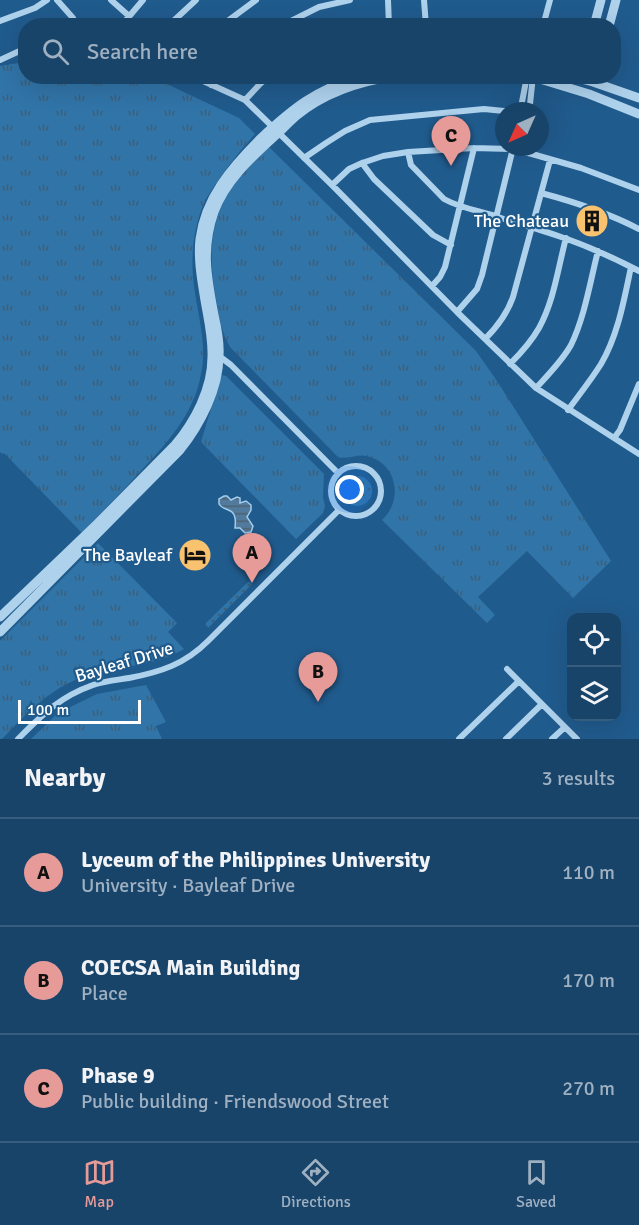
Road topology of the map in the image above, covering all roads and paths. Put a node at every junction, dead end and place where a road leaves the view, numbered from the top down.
1 (47, 0) edge
2 (57, 0) edge
3 (111, 0) edge
4 (143, 0) edge
5 (196, 0) edge
6 (256, 0) edge
7 (350, 0) edge
8 (388, 0) edge
9 (424, 0) edge
10 (550, 0) edge
11 (601, 0) edge
12 (616, 0) edge
13 (129, 16) joint
14 (72, 18) edge
15 (177, 18) edge
16 (232, 18) edge
17 (297, 18) edge
18 (389, 18) edge
19 (425, 18) edge
20 (545, 18) edge
21 (596, 18) edge
22 (611, 18) edge
23 (0, 21) edge
24 (18, 52) edge
25 (0, 60) edge
26 (260, 84) edge
27 (336, 84) edge
28 (360, 84) edge
29 (531, 84) edge
30 (554, 84) edge
31 (578, 84) edge
32 (592, 84) edge
33 (606, 84) edge
34 (211, 85) edge
35 (578, 91) junction
36 (589, 94) junction
37 (639, 98) edge
38 (245, 100) junction
39 (530, 102) edge
40 (495, 110) edge
41 (639, 114) edge
42 (276, 129) junction
43 (474, 148) junction
44 (495, 148) edge
45 (408, 152) junction
46 (510, 156) edge
47 (537, 156) edge
48 (304, 158) junction
49 (550, 160) junction
50 (362, 162) junction
51 (332, 185) junction
52 (639, 190) edge
53 (541, 193) junction
54 (460, 206) junction
55 (496, 216) junction
56 (533, 228) junction
57 (639, 229) edge
58 (566, 238) junction
59 (451, 245) junction
60 (598, 251) junction
61 (631, 267) junction
62 (639, 271) edge
63 (432, 286) junction
64 (457, 312) junction
65 (485, 339) junction
66 (216, 356) junction
67 (510, 364) junction
68 (639, 384) edge
69 (536, 388) junction
70 (568, 410) junction
71 (614, 438) junction
72 (639, 454) edge
73 (338, 473) junction
74 (339, 510) junction
75 (0, 617) edge
76 (0, 632) edge
77 (507, 669) dead end
78 (519, 681) junction
79 (542, 704) junction
80 (565, 727) junction
81 (18, 739) edge
82 (459, 739) edge
83 (506, 739) edge
84 (552, 739) edge
85 (577, 739) edge

1 - 23 street
2 - 14 street
3 - 13 street
4 - 13 street
5 - 15 street
6 - 16 street
7 - 17 street
8 - 18 street
9 - 19 street
10 - 20 street
11 - 21 street
12 - 22 street
24 - 25 street
26 - 38 street
27 - 42 street
28 - 42 street
29 - 39 street
30 - 35 street
31 - 35 street
32 - 36 street
33 - 37 street
34 - 38 street
35 - 36 street
36 - 41 street
38 - 42 street
40 - 48 street
42 - 48 street
42 - 66 street
43 - 44 street
43 - 45 street
43 - 54 street
45 - 50 street
45 - 54 street
46 - 55 street
47 - 49 street
48 - 51 street
49 - 52 street
49 - 53 street
50 - 51 street
50 - 59 street
51 - 63 street
53 - 56 street
53 - 57 street
54 - 55 street
54 - 59 street
55 - 56 street
55 - 64 street
56 - 58 street
56 - 65 street
58 - 60 street
58 - 67 street
59 - 63 street
60 - 61 street
60 - 69 street
61 - 62 street
61 - 70 street
63 - 64 street
64 - 65 street
65 - 67 street
66 - 73 street
66 - 75 street
66 - 76 street
67 - 69 street
68 - 71 street
69 - 70 street
70 - 71 street
71 - 72 street
73 - 74 street
73 - 74 street
74 - 81 street, Bayleaf Drive
77 - 78 street
78 - 79 street
78 - 82 street
79 - 80 street
79 - 83 street
80 - 84 street
80 - 85 street

